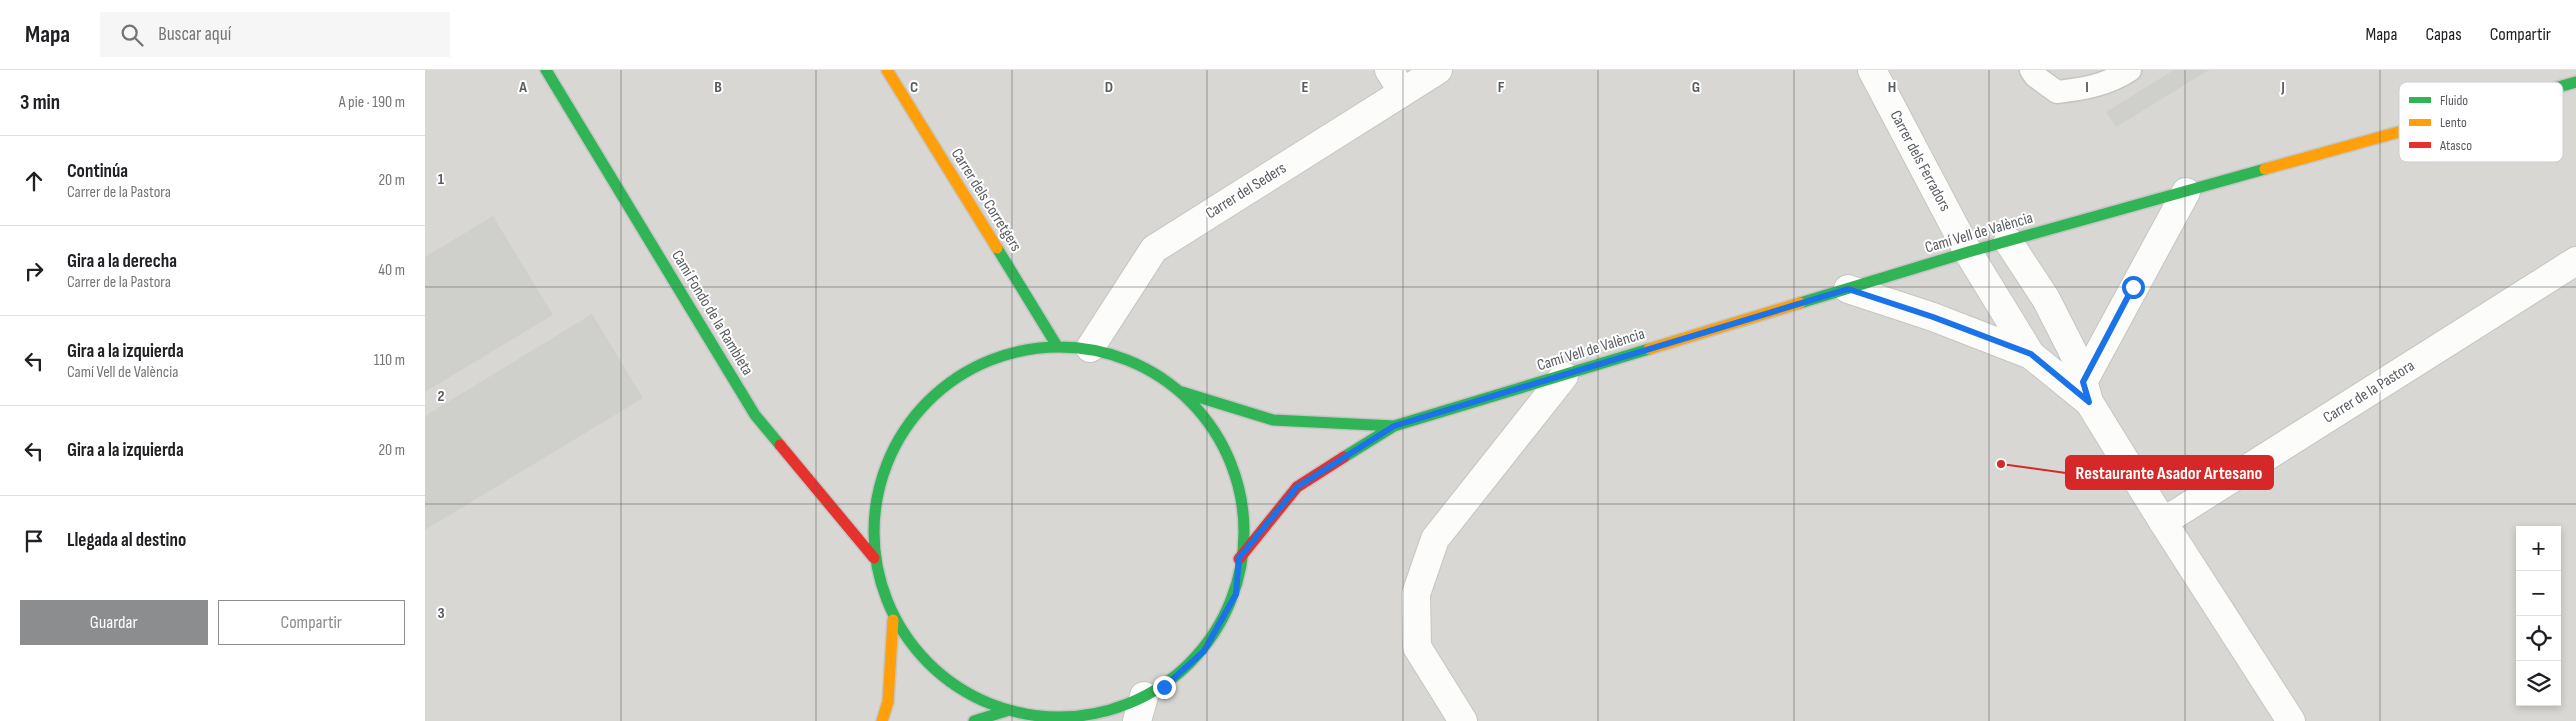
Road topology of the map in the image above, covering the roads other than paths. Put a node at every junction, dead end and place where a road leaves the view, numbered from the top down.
1 (545, 70) edge
2 (887, 70) edge
3 (1438, 70) edge
4 (1872, 70) edge
5 (2031, 70) edge
6 (2130, 70) edge
7 (1396, 81) edge
8 (2576, 82) edge
9 (2563, 86) edge
10 (2399, 132) edge
11 (2186, 192) junction
12 (2007, 241) junction
13 (1968, 252) junction
14 (2576, 261) edge
15 (1848, 289) junction
16 (1057, 346) junction
17 (1090, 348) junction
18 (2031, 354) junction
19 (1564, 376) junction
20 (1182, 392) junction
21 (2086, 392) junction
22 (1394, 426) junction
23 (2163, 522) junction
24 (874, 558) junction
25 (1239, 558) junction
26 (893, 620) junction
27 (1140, 708) edge
28 (1005, 712) junction
29 (882, 721) edge
30 (974, 721) edge
31 (1463, 721) edge
32 (2291, 721) edge

1 - 24 street, Camí Fondo de la Rambleta
2 - 16 street, Carrer dels Corretgers
3 - 7 street, Carrer del Seders
4 - 13 street, Carrer dels Ferradors
5 - 6 lane
7 - 17 street, Carrer del Seders
8 - 9 street, Camí Vell de València
10 - 11 street, Camí Vell de València
11 - 12 street, Camí Vell de València
11 - 21 street
12 - 13 street, Camí Vell de València
12 - 21 street
13 - 15 street, Camí Vell de València
13 - 18 street
14 - 23 street, Carrer de la Pastora
15 - 18 street
15 - 19 street, Camí Vell de València
16 - 17 street
16 - 24 street
17 - 20 street
18 - 21 street
19 - 22 street, Camí Vell de València
19 - 31 street
20 - 22 street, Camí Vell de València
20 - 25 street
21 - 23 street
22 - 25 street, Camí Vell de València
23 - 32 street
24 - 26 street
25 - 27 street
26 - 28 street
26 - 29 street
27 - 28 street
28 - 30 street

